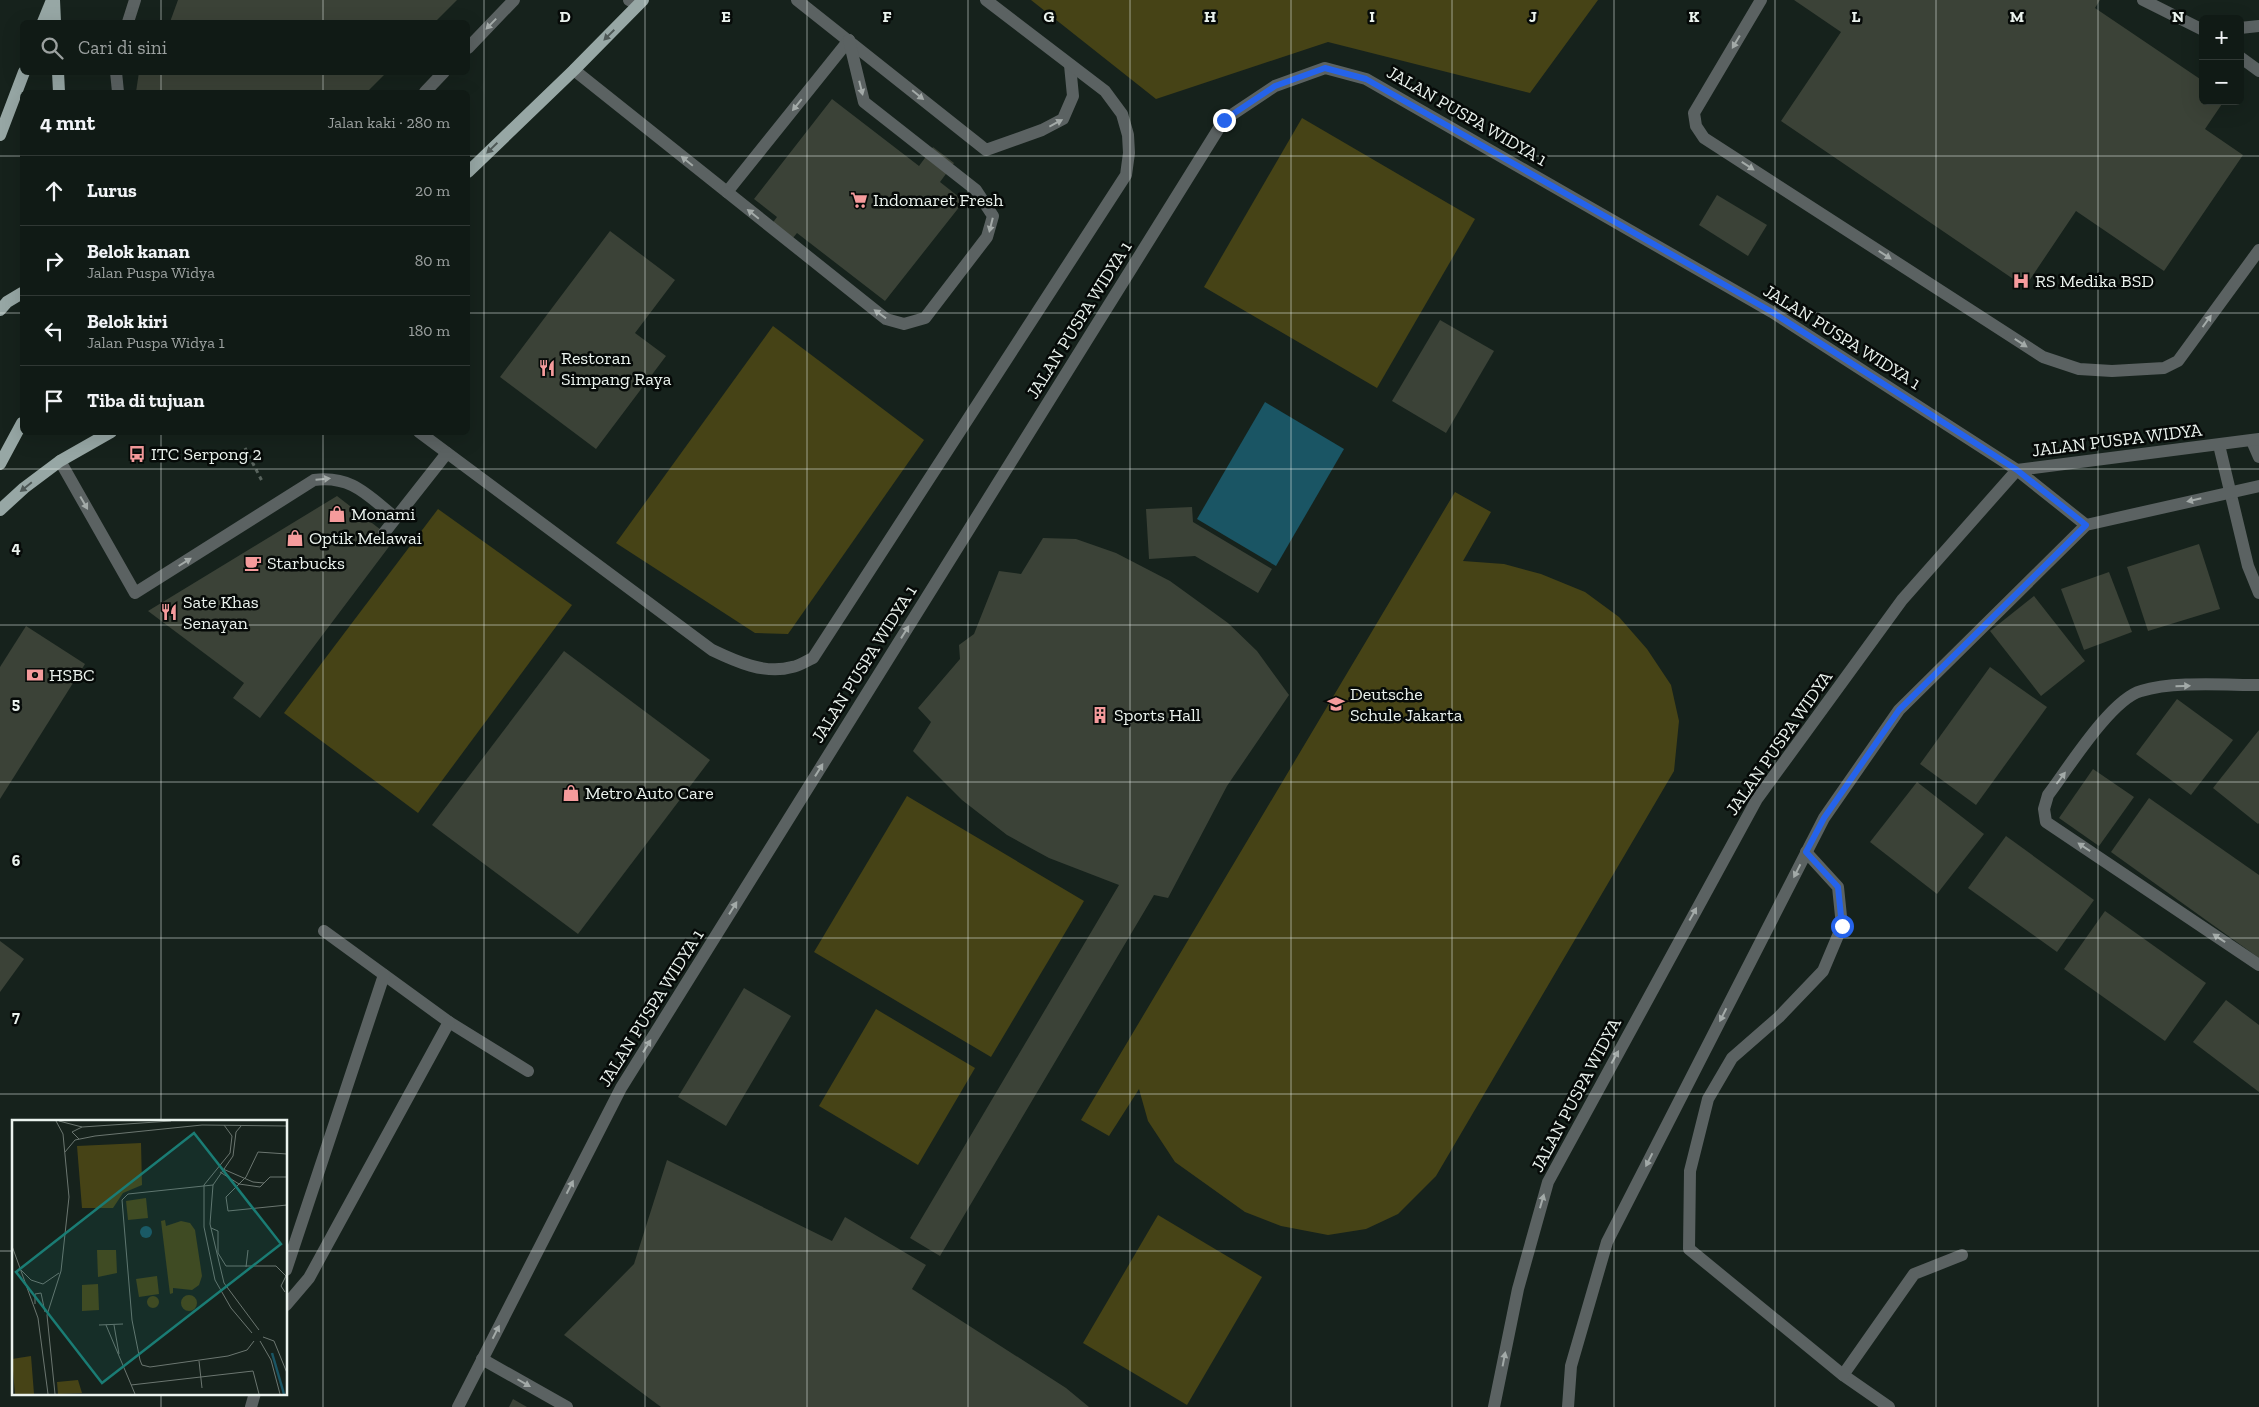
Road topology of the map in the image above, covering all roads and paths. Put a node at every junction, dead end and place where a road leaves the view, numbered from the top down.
1 (53, 0) edge
2 (135, 0) edge
3 (514, 0) edge
4 (797, 0) edge
5 (986, 0) edge
6 (1761, 0) edge
7 (2143, 0) edge
8 (637, 2) edge
9 (44, 20) edge
10 (55, 20) edge
11 (129, 20) edge
12 (2259, 26) edge
13 (2199, 28) edge
14 (2244, 28) edge
15 (849, 40) junction
16 (470, 46) edge
17 (2244, 60) edge
18 (1070, 65) junction
19 (574, 70) junction
20 (2259, 71) edge
21 (23, 75) edge
22 (58, 75) edge
23 (116, 75) edge
24 (441, 75) edge
25 (59, 90) edge
26 (118, 90) edge
27 (427, 90) edge
28 (0, 135) edge
29 (470, 170) edge
30 (727, 192) junction
31 (2259, 250) edge
32 (20, 294) edge
33 (0, 310) edge
34 (20, 427) edge
35 (106, 435) edge
36 (423, 435) edge
37 (2255, 440) edge
38 (2219, 445) junction
39 (244, 448) dead end
40 (447, 453) junction
41 (2259, 457) edge
42 (60, 460) junction
43 (0, 464) edge
44 (2017, 470) junction
45 (2259, 486) edge
46 (2229, 492) junction
47 (274, 505) junction
48 (0, 510) edge
49 (396, 518) junction
50 (2086, 525) junction
51 (384, 533) dead end
52 (2259, 594) edge
53 (2259, 685) edge
54 (1806, 852) junction
55 (324, 931) dead end
56 (2259, 965) edge
57 (384, 975) junction
58 (449, 1022) junction
59 (528, 1071) dead end
60 (1962, 1255) dead end
61 (288, 1264) edge
62 (288, 1303) edge
63 (482, 1359) junction
64 (1843, 1375) junction
65 (255, 1394) edge
66 (251, 1407) edge
67 (458, 1407) edge
68 (567, 1407) edge
69 (1494, 1407) edge
70 (1568, 1407) edge
71 (1889, 1407) edge

1 - 9 main road
1 - 10 main road
2 - 11 street
3 -> 16 street
4 - 15 street
5 - 18 street
6 -> 31 street
7 - 13 street
8 -> 19 main road
12 - 14 street
15 -> 18 street
15 -> 30 street
15 -> 30 street
17 - 20 street
18 - 40 street
19 -> 29 main road
30 -> 19 street
21 - 28 main road
22 - 25 main road
23 - 26 street
24 - 27 street
32 - 33 main road
34 - 43 main road
35 - 42 main road
36 - 40 street
37 - 38 street, JALAN PUSPA WIDYA
37 - 41 street
38 - 44 street, JALAN PUSPA WIDYA
38 - 46 street
39 - 47 path
40 - 49 street
42 -> 47 street
42 -> 48 main road
44 - 50 street, JALAN PUSPA WIDYA 1
63 -> 44 street, JALAN PUSPA WIDYA 1
69 -> 44 street, JALAN PUSPA WIDYA
45 - 46 street
46 -> 50 street
46 - 52 street
47 -> 49 street
49 - 51 street
50 - 54 street
56 -> 53 street
54 - 64 street
54 -> 70 street
55 - 57 street
57 - 58 street
57 - 61 street
58 - 59 street
58 - 62 street
60 - 64 street
63 - 67 street, JALAN PUSPA WIDYA 1
63 -> 68 street
64 - 71 street
65 - 66 street

